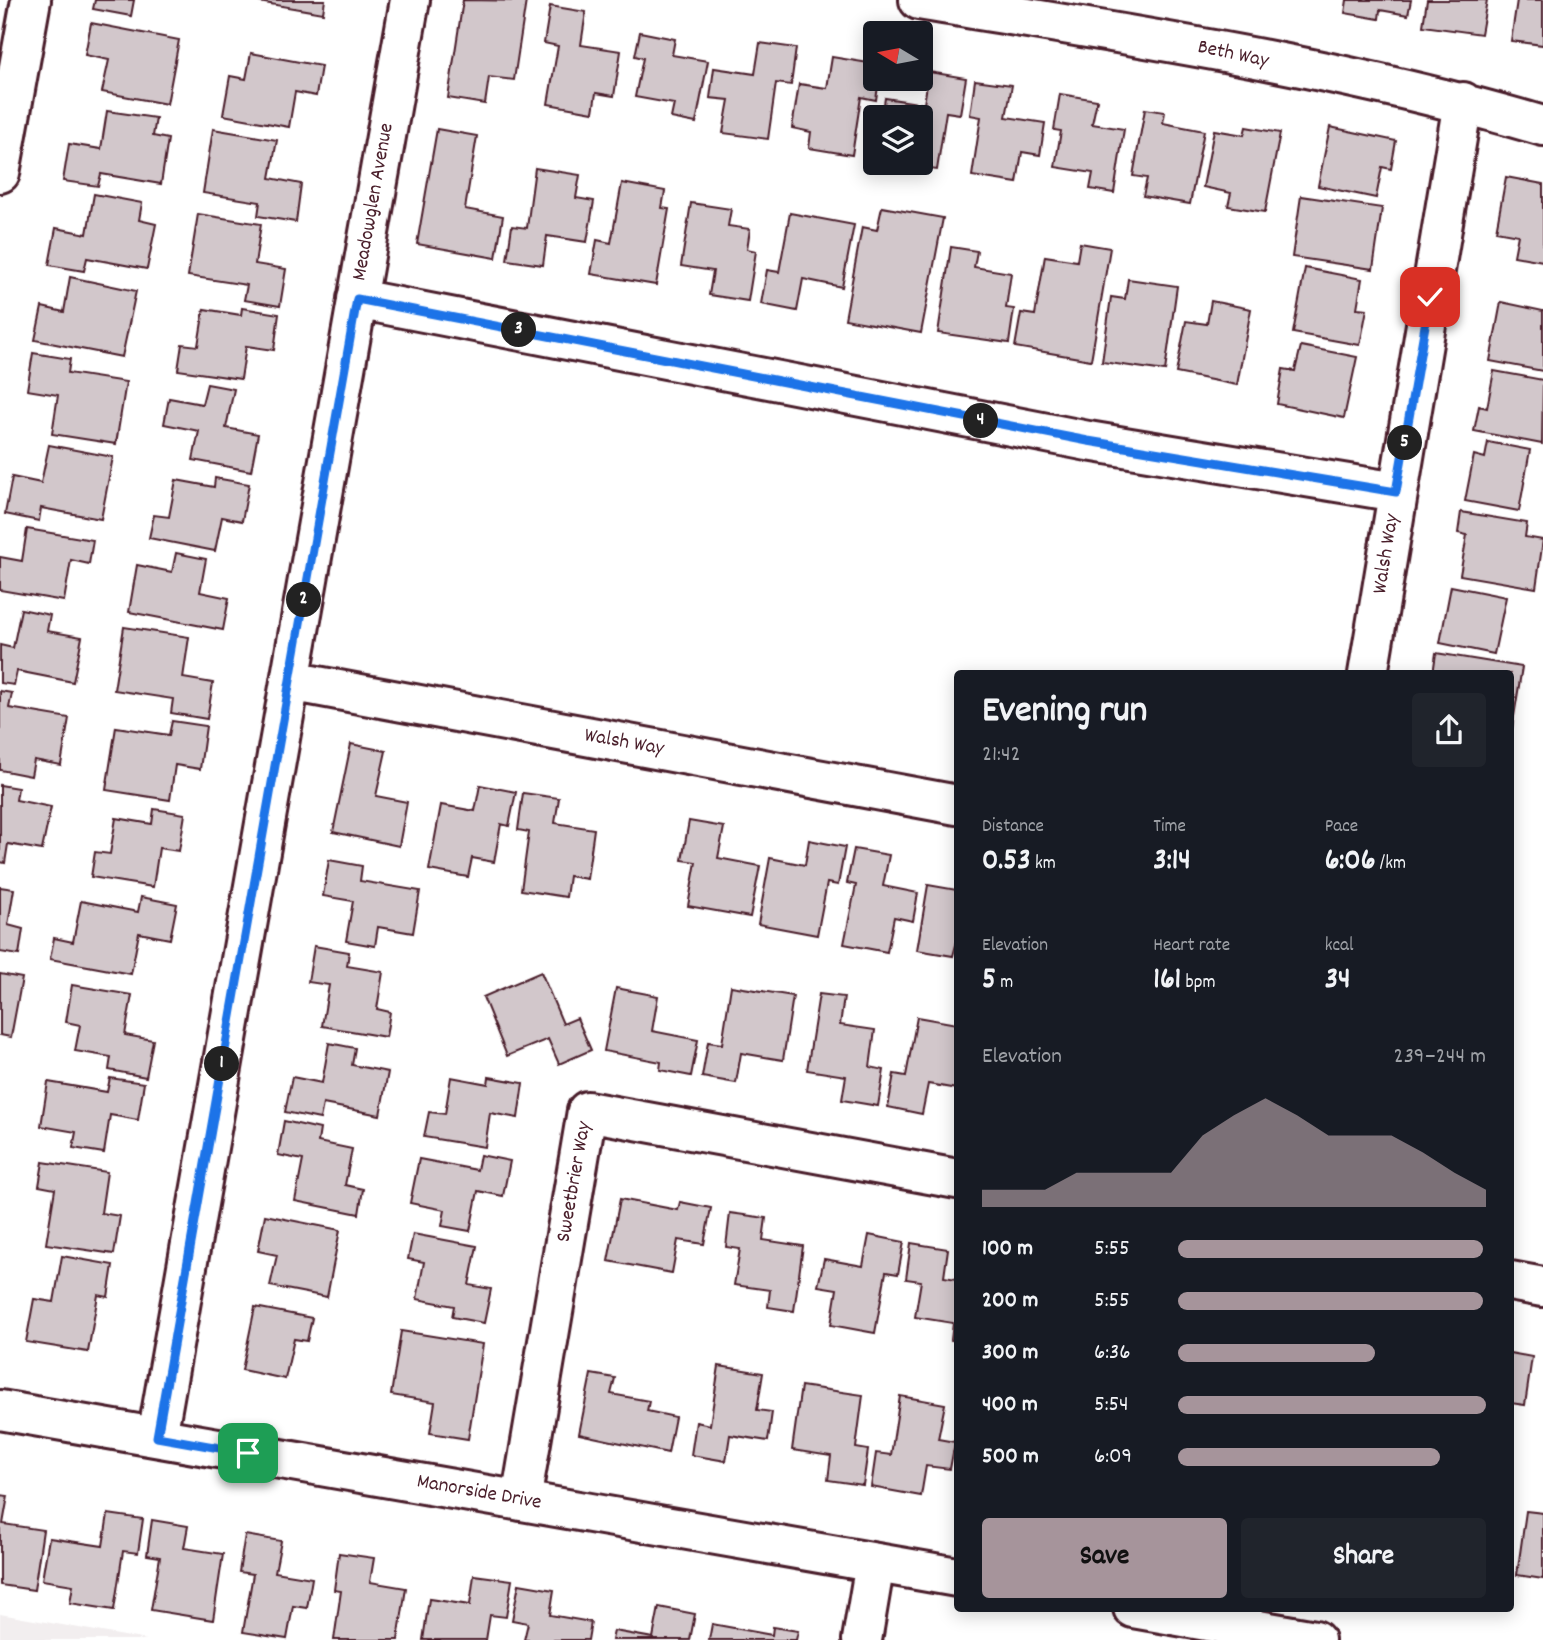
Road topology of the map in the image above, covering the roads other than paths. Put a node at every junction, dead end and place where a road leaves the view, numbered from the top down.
1 (31, 0) edge
2 (410, 0) edge
3 (919, 0) edge
4 (1463, 102) junction
5 (1543, 126) edge
6 (0, 173) edge
7 (357, 299) junction
8 (1396, 492) junction
9 (1369, 670) edge
10 (290, 681) junction
11 (954, 804) edge
12 (954, 1179) edge
13 (1514, 1282) edge
14 (1543, 1287) edge
15 (0, 1410) edge
16 (157, 1437) junction
17 (521, 1501) junction
18 (875, 1563) junction
19 (954, 1576) edge
20 (1156, 1612) edge
21 (862, 1640) edge
22 (1315, 1640) edge

1 - 6 street
2 - 7 street, Meadowglen Avenue
3 - 4 street, Beth Way
4 - 5 street, Beth Way
4 - 8 street, Walsh Way
7 - 8 street
7 - 10 street, Meadowglen Avenue
8 - 9 street, Walsh Way
10 - 11 street, Walsh Way
10 - 16 street, Meadowglen Avenue
12 - 17 street, Sweetbrier Way
13 - 14 street
15 - 16 street, Manorside Drive
16 - 17 street, Manorside Drive
17 - 18 street, Manorside Drive
18 - 19 street, Manorside Drive
18 - 21 street
20 - 22 street

